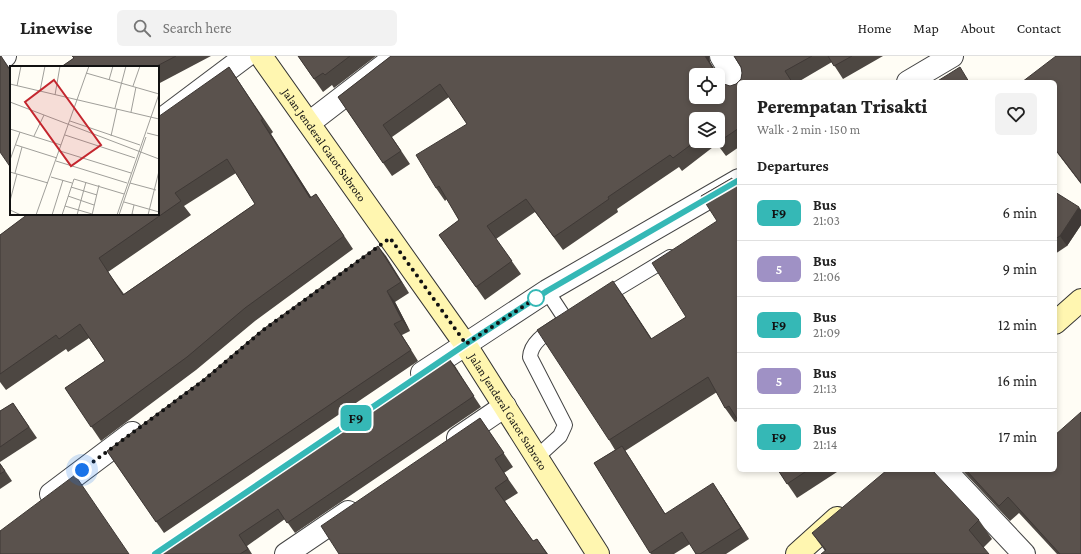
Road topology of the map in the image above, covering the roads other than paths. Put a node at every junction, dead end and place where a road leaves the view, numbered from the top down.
1 (5, 56) edge
2 (246, 56) edge
3 (261, 56) edge
4 (396, 56) edge
5 (721, 56) edge
6 (952, 56) edge
7 (0, 60) edge
8 (911, 80) edge
9 (737, 83) edge
10 (159, 121) edge
11 (308, 123) junction
12 (737, 181) edge
13 (390, 238) junction
14 (685, 248) edge
15 (372, 252) edge
16 (547, 291) junction
17 (592, 304) edge
18 (1078, 307) edge
19 (579, 312) edge
20 (566, 320) junction
21 (1057, 322) edge
22 (466, 344) junction
23 (406, 384) edge
24 (505, 406) junction
25 (147, 422) edge
26 (440, 450) edge
27 (537, 457) junction
28 (947, 472) edge
29 (363, 502) edge
30 (35, 506) edge
31 (850, 507) edge
32 (286, 554) edge
33 (598, 554) edge
34 (796, 554) edge
35 (1024, 554) edge

1 - 7 street
2 - 10 street
3 - 11 main road, Jalan Jenderal Gatot Subroto
4 - 11 street
5 - 9 street
6 - 8 street
11 - 13 main road, Jalan Jenderal Gatot Subroto
12 - 16 street
13 - 15 street
13 - 22 main road, Jalan Jenderal Gatot Subroto
14 - 17 lane
16 - 20 lane
16 - 22 street
18 - 21 main road
19 - 20 lane
20 - 27 lane
22 - 23 street
22 - 24 main road, Jalan Jenderal Gatot Subroto
24 - 26 street
24 - 27 main road, Jalan Jenderal Gatot Subroto
25 - 30 street
27 - 33 main road, Jalan Jenderal Gatot Subroto
28 - 35 street
29 - 32 street
31 - 34 main road

